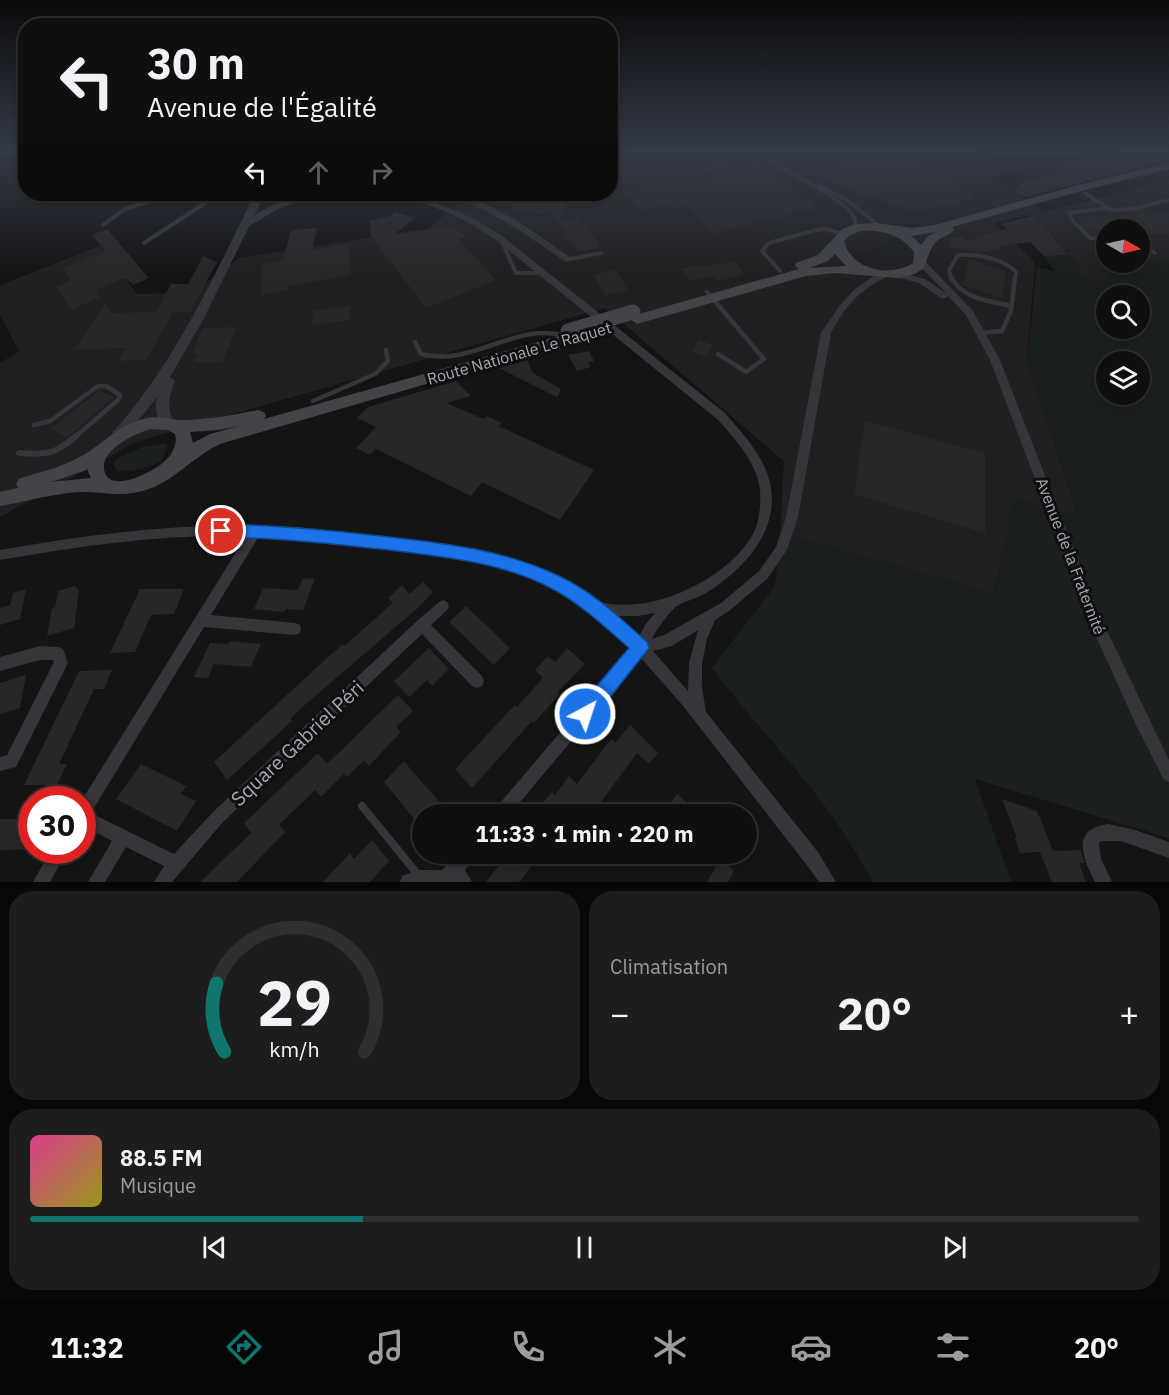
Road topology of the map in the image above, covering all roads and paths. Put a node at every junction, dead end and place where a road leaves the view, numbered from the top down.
1 (823, 191) edge
2 (829, 191) edge
3 (1067, 191) edge
4 (1092, 191) edge
5 (1085, 193) junction
6 (1169, 200) edge
7 (150, 201) edge
8 (208, 201) edge
9 (256, 201) edge
10 (289, 201) edge
11 (425, 201) edge
12 (471, 201) edge
13 (1108, 208) junction
14 (103, 225) dead end
15 (243, 226) junction
16 (887, 229) junction
17 (845, 235) junction
18 (499, 238) junction
19 (1096, 238) edge
20 (144, 243) dead end
21 (1150, 250) edge
22 (601, 253) dead end
23 (1155, 253) dead end
24 (921, 258) junction
25 (780, 271) junction
26 (868, 272) junction
27 (543, 273) junction
28 (884, 275) junction
29 (899, 275) junction
30 (710, 295) junction
31 (1011, 306) junction
32 (980, 333) junction
33 (568, 335) junction
34 (416, 342) dead end
35 (386, 350) dead end
36 (180, 351) junction
37 (718, 354) dead end
38 (314, 406) junction
39 (34, 425) dead end
40 (172, 425) junction
41 (118, 436) junction
42 (102, 452) junction
43 (19, 453) dead end
44 (176, 463) junction
45 (109, 485) junction
46 (0, 492) edge
47 (0, 499) edge
48 (256, 530) junction
49 (0, 555) edge
50 (674, 602) junction
51 (443, 606) dead end
52 (594, 606) junction
53 (710, 617) junction
54 (200, 620) junction
55 (422, 625) junction
56 (295, 629) dead end
57 (641, 648) junction
58 (0, 664) edge
59 (477, 681) dead end
60 (701, 717) junction
61 (0, 764) edge
62 (1169, 776) edge
63 (96, 792) edge
64 (508, 804) edge
65 (362, 806) dead end
66 (96, 823) edge
67 (123, 838) junction
68 (1169, 850) edge
69 (52, 864) edge
70 (176, 864) junction
71 (459, 876) edge
72 (414, 880) edge
73 (41, 882) edge
74 (96, 882) edge
75 (162, 882) edge
76 (828, 882) edge
77 (1104, 882) edge

1 - 17 lane
2 - 16 lane
3 - 16 main road
4 - 5 main road
5 - 13 lane
5 - 24 main road
6 - 13 lane
7 - 14 lane
8 - 20 lane
9 - 15 street
10 - 15 street
11 - 18 street
12 - 22 street
13 - 19 lane
15 - 36 street
16 - 17 main road
16 - 24 main road
17 - 25 main road, Route Nationale Le Raquet
17 - 25 lane
17 - 26 main road
18 - 27 street
18 - 27 lane
21 - 23 lane
24 - 29 main road
24 - 32 street, Avenue de la Fraternité
25 - 30 main road, Route Nationale Le Raquet
26 - 28 main road, Route Nationale Le Raquet
26 - 30 main road, Route Nationale Le Raquet
27 - 50 street
28 - 29 main road, Route Nationale Le Raquet
28 - 53 street
29 - 32 street, Avenue de la Fraternité
30 - 33 main road, Route Nationale Le Raquet
30 - 37 lane
31 - 31 lane
31 - 32 lane
32 - 62 street, Avenue de la Fraternité
33 - 34 lane
33 - 38 main road, Route Nationale Le Raquet
35 - 38 lane
36 - 40 street
36 - 41 street
38 - 40 main road, Route Nationale Le Raquet
38 - 44 main road, Route Nationale Le Raquet
39 - 43 lane
40 - 41 main road
40 - 44 main road
41 - 42 main road
42 - 45 main road
42 - 46 main road
44 - 45 main road
45 - 47 main road
48 - 49 street
48 - 52 street
48 - 54 street
50 - 52 street
50 - 57 street
51 - 55 street, Square Gabriel Péri
52 - 57 street
53 - 57 street
53 - 60 street
54 - 56 street
54 - 63 street
55 - 59 street
55 - 70 street, Square Gabriel Péri
57 - 60 street
57 - 64 street
58 - 61 street
60 - 76 street
65 - 72 lane
66 - 67 street
67 - 70 street
67 - 74 street
68 - 77 street
69 - 73 street
70 - 75 street, Square Gabriel Péri
71 - 72 street

